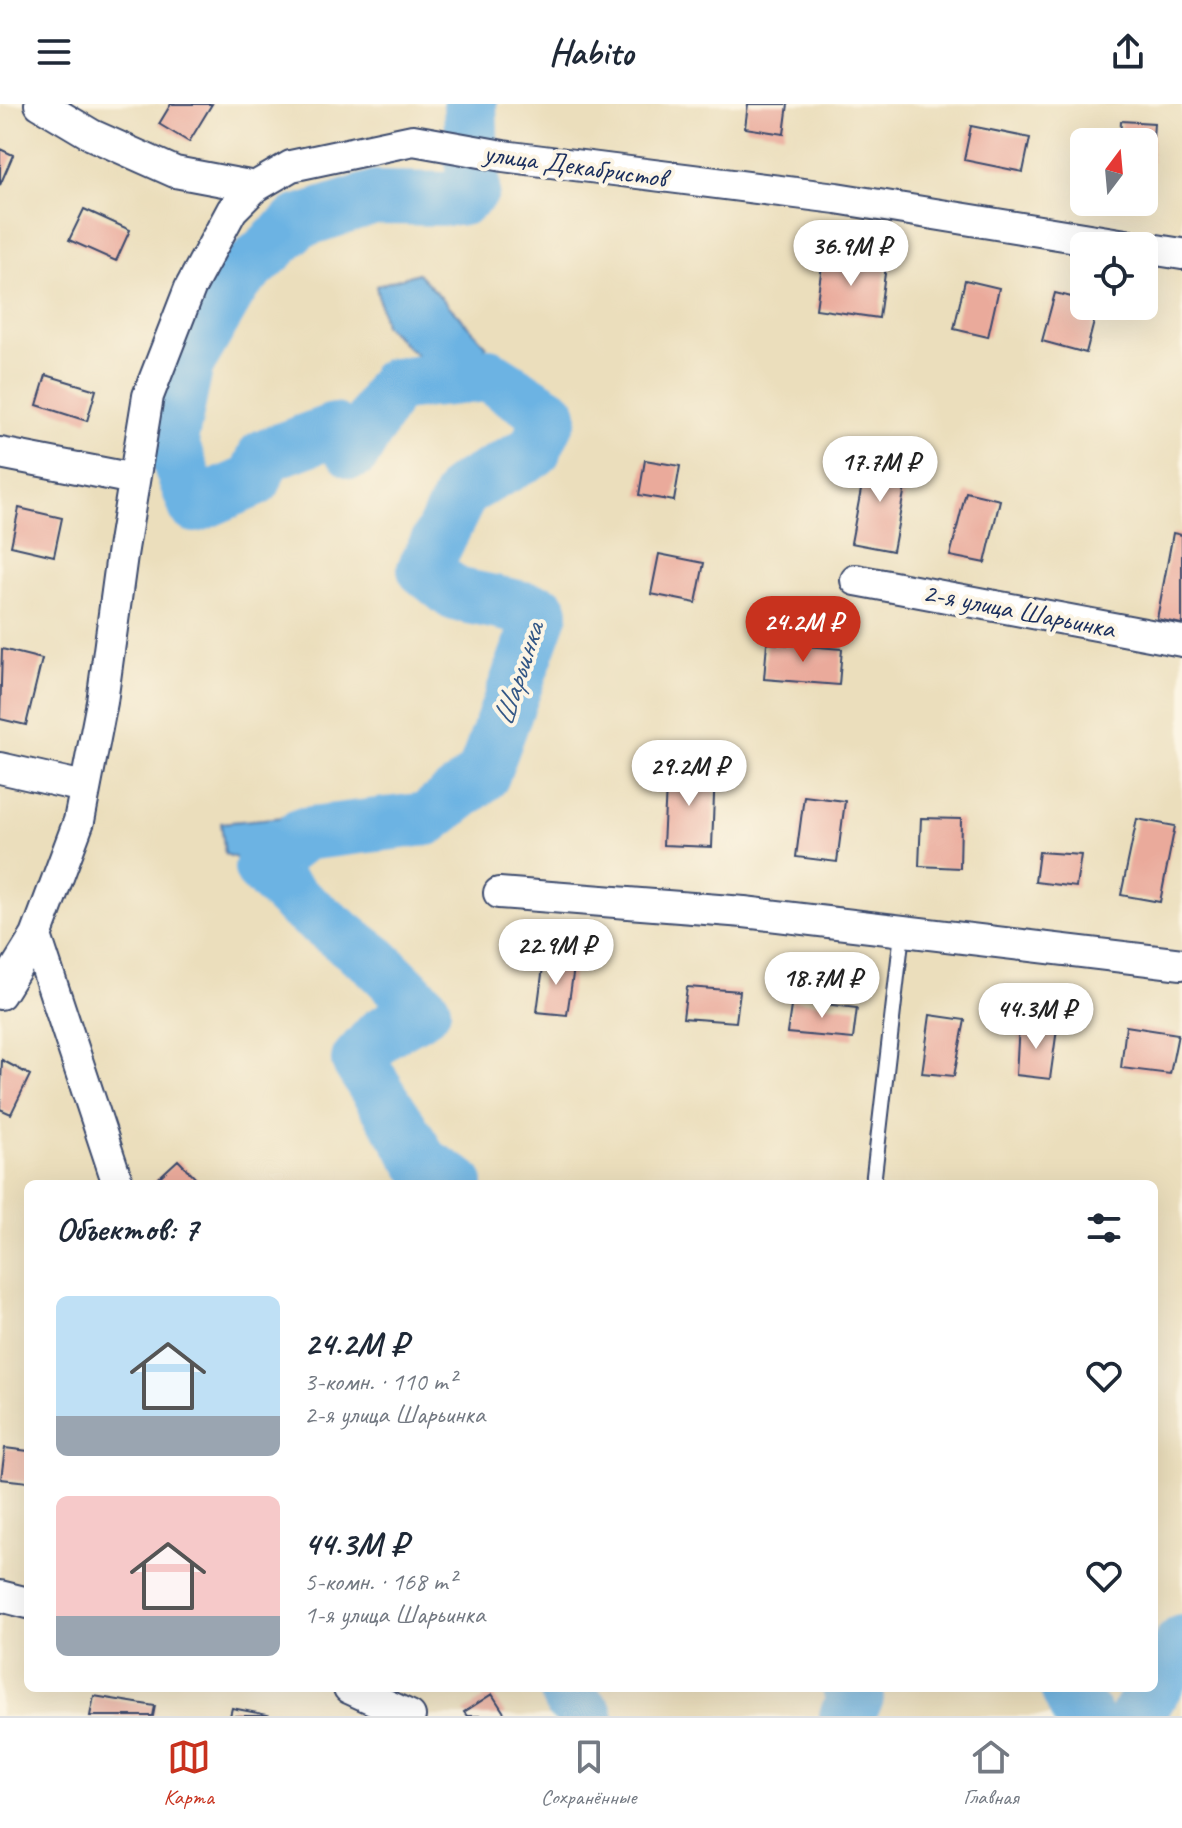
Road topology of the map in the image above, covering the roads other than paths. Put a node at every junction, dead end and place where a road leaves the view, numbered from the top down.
1 (40, 104) edge
2 (255, 187) junction
3 (1070, 236) edge
4 (1158, 250) edge
5 (1182, 254) edge
6 (0, 453) edge
7 (134, 479) junction
8 (856, 580) dead end
9 (1182, 641) edge
10 (0, 768) edge
11 (84, 787) junction
12 (499, 893) dead end
13 (902, 933) junction
14 (36, 936) junction
15 (1182, 964) edge
16 (0, 994) edge
17 (117, 1180) edge
18 (873, 1180) edge
19 (0, 1596) edge
20 (24, 1602) edge
21 (358, 1692) edge
22 (410, 1716) edge

1 - 2 street
2 - 3 street, улица Декабристов
2 - 7 street, улица Декабристов
4 - 5 street
6 - 7 street
7 - 11 street, улица Декабристов
8 - 9 street, 2-я улица Шарьинка
10 - 11 street
11 - 14 street, улица Декабристов
12 - 13 street
13 - 15 street
13 - 18 lane
14 - 16 street, улица Декабристов
14 - 17 street
19 - 20 street
21 - 22 street

